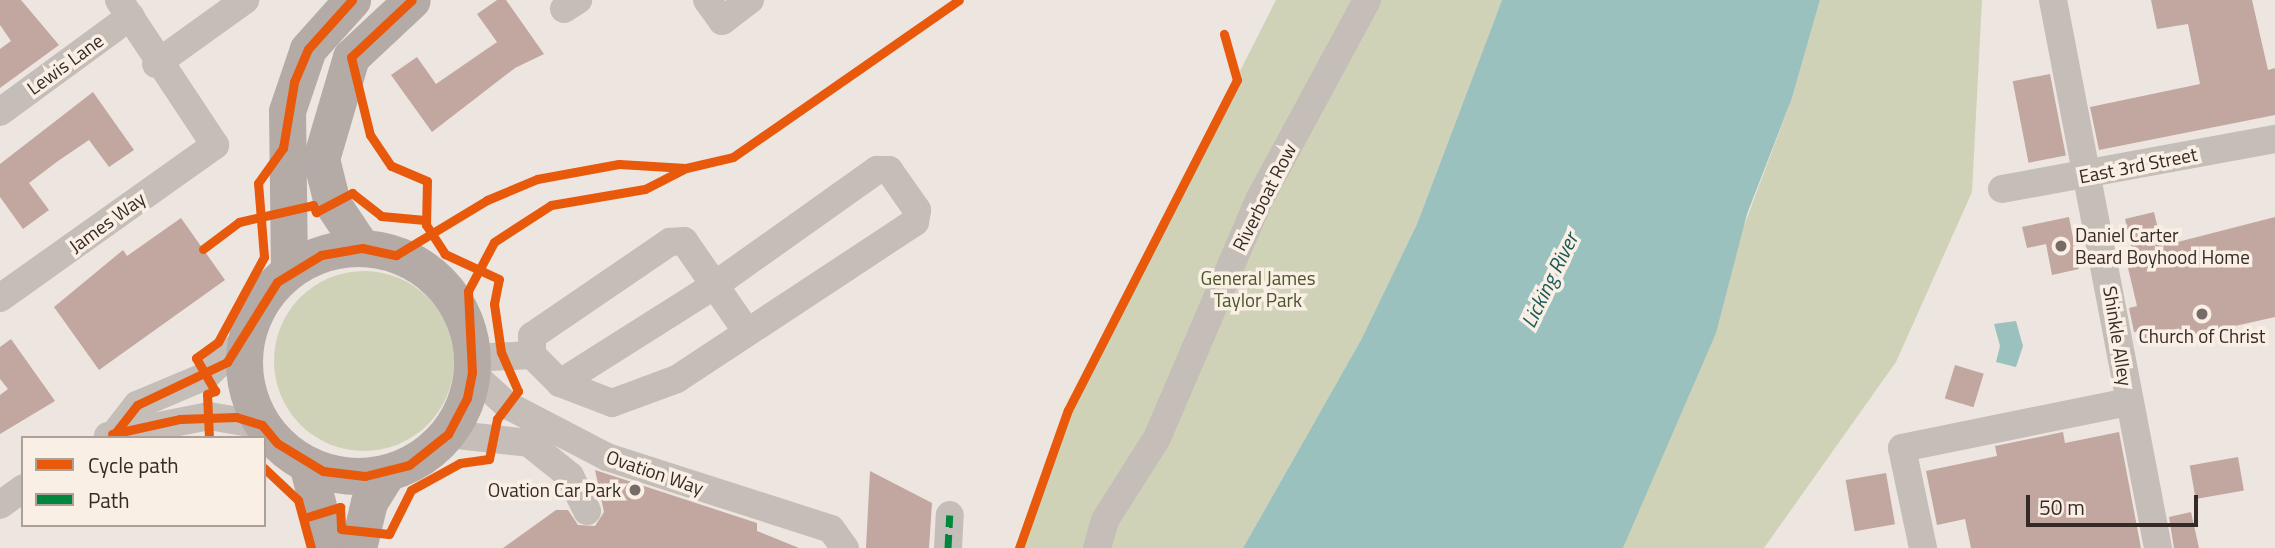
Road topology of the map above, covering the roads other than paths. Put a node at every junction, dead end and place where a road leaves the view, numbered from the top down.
1 (245, 0) edge
2 (352, 0) edge
3 (412, 0) edge
4 (750, 0) edge
5 (1367, 0) edge
6 (2053, 0) edge
7 (125, 8) edge
8 (715, 10) edge
9 (156, 64) junction
10 (0, 112) edge
11 (2275, 139) edge
12 (2088, 174) junction
13 (2002, 189) dead end
14 (379, 251) junction
15 (289, 271) junction
16 (715, 285) junction
17 (0, 298) edge
18 (747, 332) junction
19 (246, 339) junction
20 (532, 355) junction
21 (472, 366) junction
22 (560, 383) junction
23 (2128, 402) junction
24 (262, 425) junction
25 (448, 434) junction
26 (111, 435) edge
27 (307, 464) junction
28 (387, 473) junction
29 (21, 489) edge
30 (0, 505) edge
31 (587, 511) dead end
32 (950, 514) dead end
33 (757, 523) dead end
34 (329, 548) edge
35 (358, 548) edge
36 (837, 548) edge
37 (845, 548) edge
38 (948, 548) edge
39 (1097, 548) edge
40 (1923, 548) edge
41 (2158, 548) edge

1 - 9 street
2 - 15 main road
3 - 14 main road
4 - 8 street
5 - 39 street, Riverboat Row
6 - 12 street, Shinkle Alley
7 - 9 street
7 - 10 street, Lewis Lane
9 - 17 street, James Way
11 - 12 street, East 3rd Street
12 - 13 street, East 3rd Street
12 - 23 street, Shinkle Alley
14 - 15 main road
14 - 21 main road
15 - 19 main road
16 - 18 street
16 - 18 street
16 - 20 street
16 - 22 street
18 - 22 street
19 - 24 main road
19 - 26 street
20 - 21 street
20 - 22 street
21 - 25 main road
21 - 37 street, Ovation Way
23 - 40 street
23 - 41 street, Shinkle Alley
24 - 26 street
24 - 27 main road
25 - 28 main road
25 - 31 street
27 - 28 main road
27 - 34 main road
28 - 35 main road
29 - 30 street
32 - 38 street
33 - 36 street

